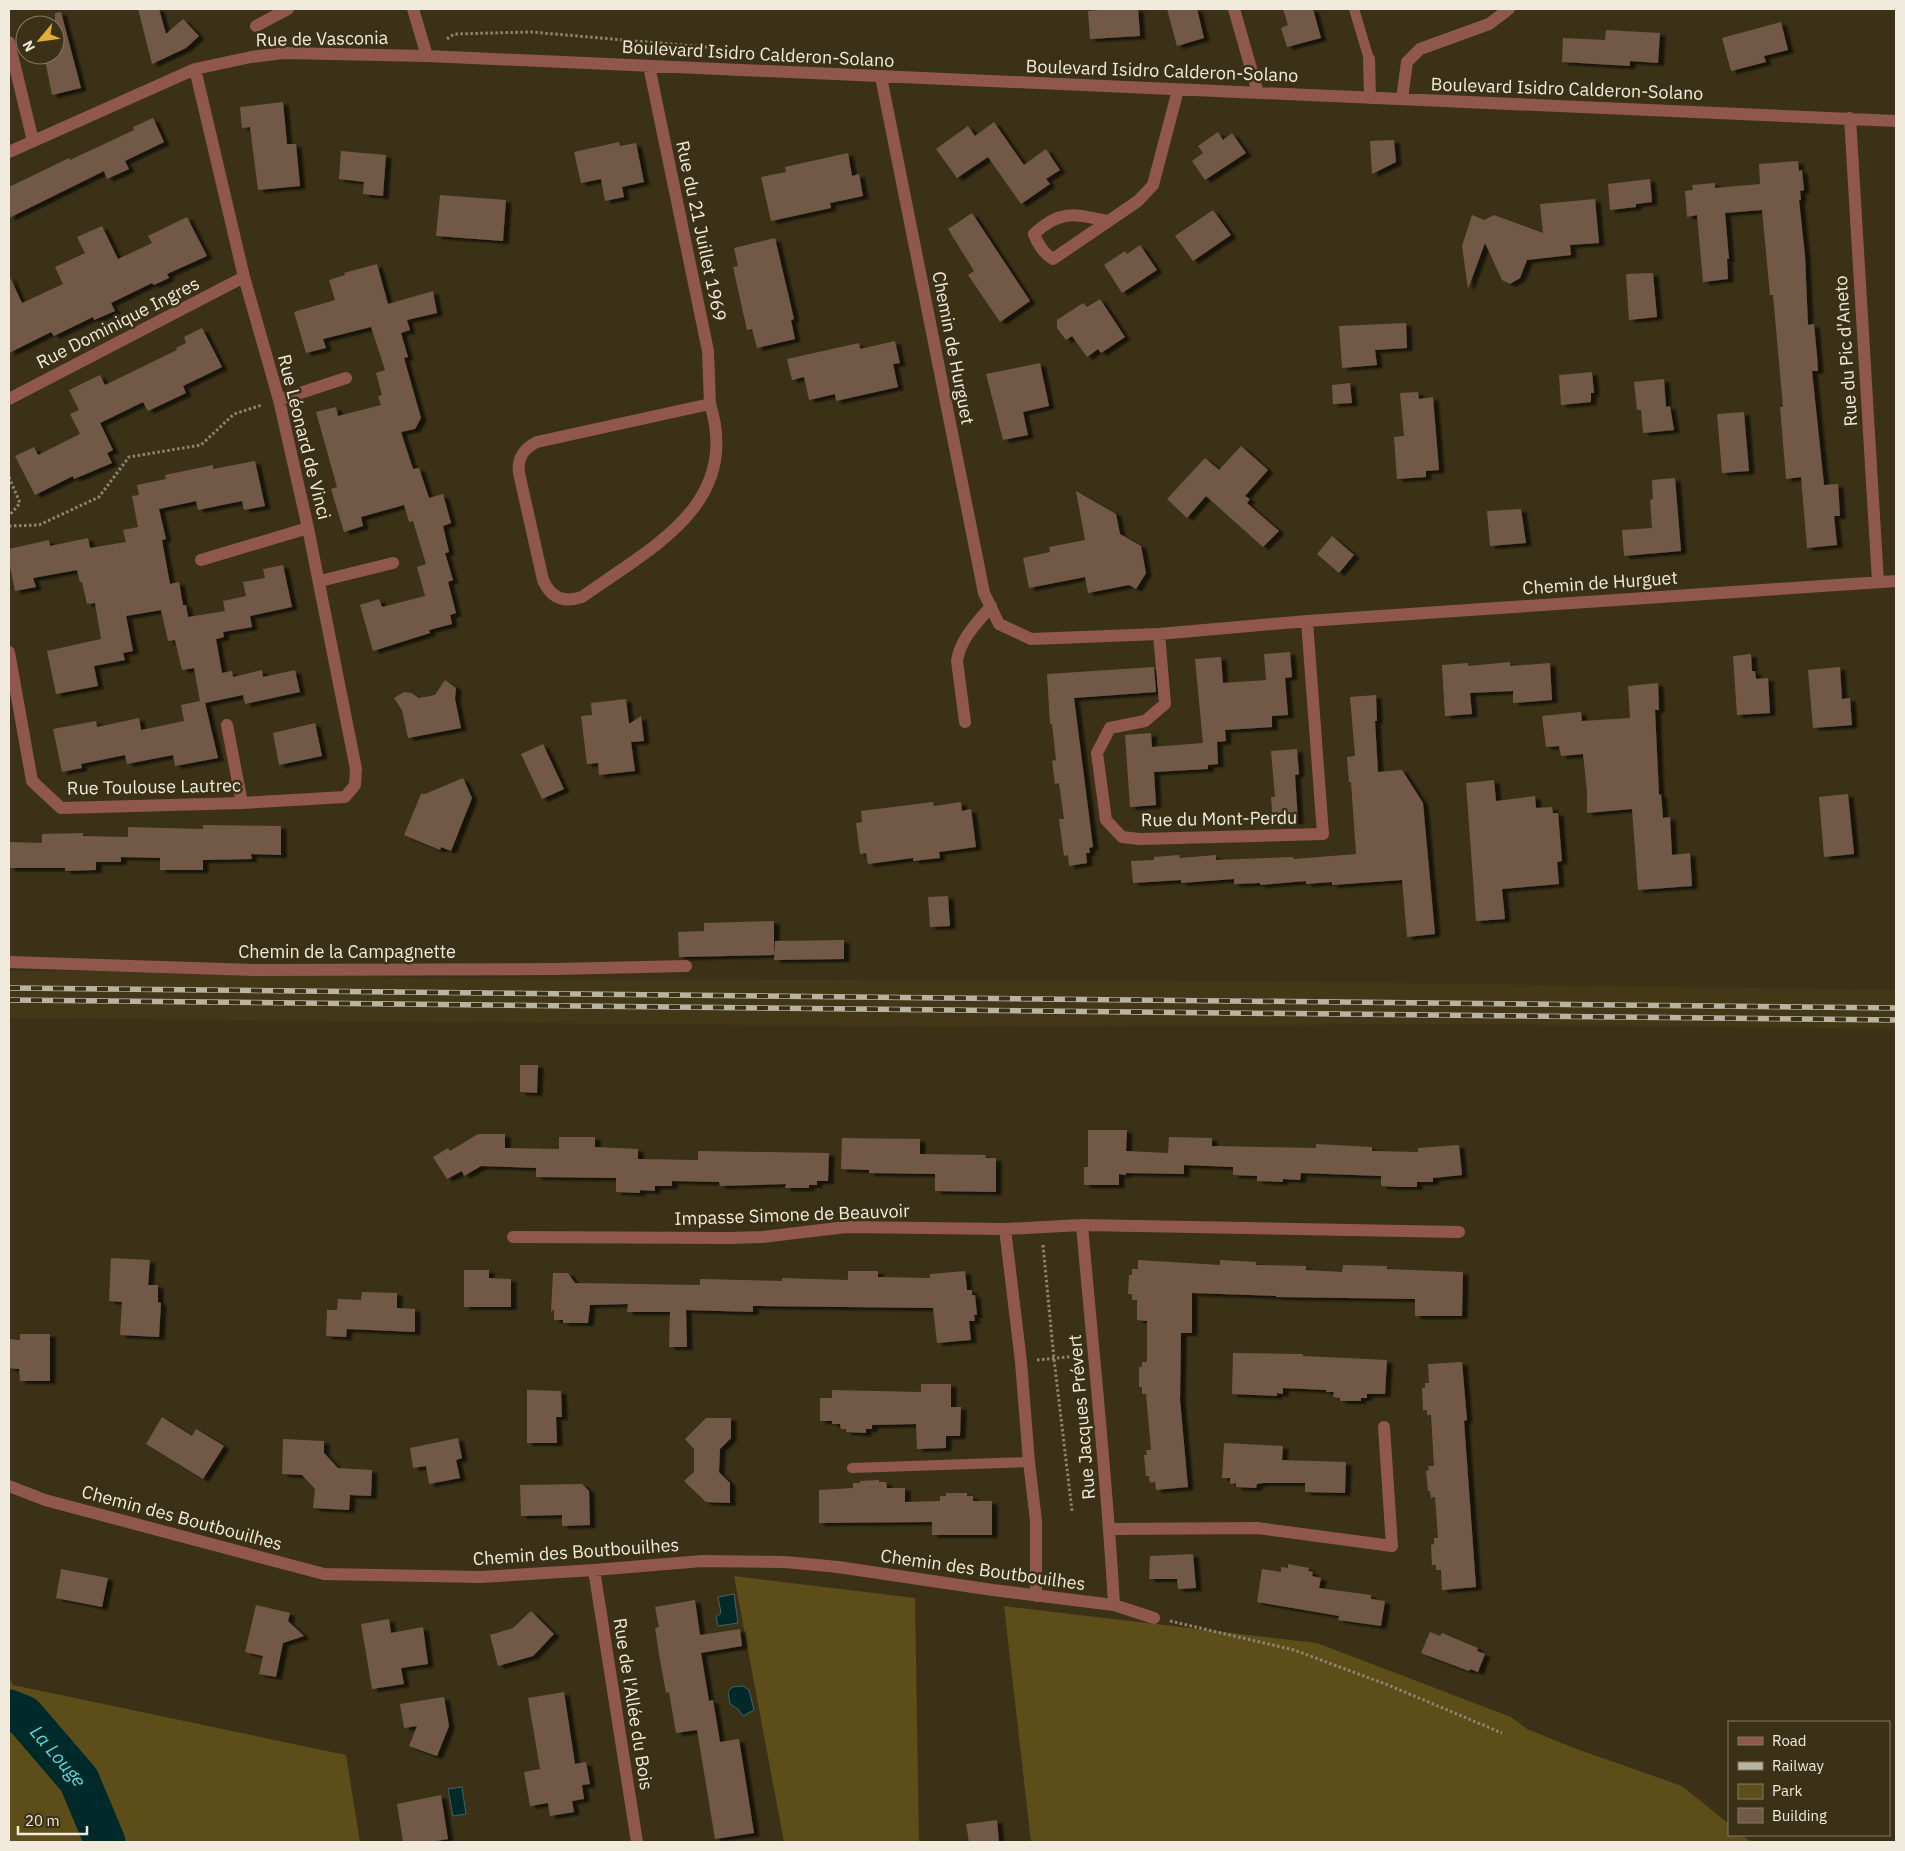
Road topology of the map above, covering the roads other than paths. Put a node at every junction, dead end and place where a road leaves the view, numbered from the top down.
1 (288, 9) edge
2 (413, 9) edge
3 (1234, 9) edge
4 (1354, 9) edge
5 (1509, 9) edge
6 (256, 26) dead end
7 (9, 42) edge
8 (427, 56) junction
9 (1369, 59) joint
10 (649, 66) junction
11 (195, 68) junction
12 (881, 77) junction
13 (1178, 90) junction
14 (1258, 93) junction
15 (1370, 98) junction
16 (1402, 99) junction
17 (1850, 118) junction
18 (1896, 120) edge
19 (32, 141) junction
20 (9, 152) edge
21 (1108, 221) junction
22 (244, 277) junction
23 (346, 378) dead end
24 (9, 399) edge
25 (278, 400) junction
26 (710, 404) junction
27 (308, 528) junction
28 (201, 560) dead end
29 (393, 563) dead end
30 (320, 581) junction
31 (1896, 581) edge
32 (1878, 582) junction
33 (991, 606) junction
34 (1307, 621) junction
35 (1159, 634) junction
36 (9, 652) edge
37 (965, 722) dead end
38 (227, 725) dead end
39 (328, 799) joint
40 (242, 804) junction
41 (9, 962) edge
42 (686, 966) dead end
43 (1082, 1225) junction
44 (1005, 1230) junction
45 (1459, 1232) dead end
46 (513, 1237) dead end
47 (1384, 1426) dead end
48 (1029, 1462) junction
49 (852, 1468) dead end
50 (9, 1486) edge
51 (1110, 1529) junction
52 (594, 1570) junction
53 (1036, 1596) junction
54 (1114, 1605) junction
55 (1154, 1618) road end
56 (637, 1842) edge

1 - 6 street, Rue de Vasconia
2 - 8 street
3 - 14 street
4 - 9 lane
5 - 16 street
7 - 19 street
8 - 10 street, Boulevard Isidro Calderon-Solano
8 - 11 street, Rue de Vasconia
9 - 15 street
10 - 12 street, Boulevard Isidro Calderon-Solano
10 - 26 street, Rue du 21 Juillet 1969
11 - 19 street, Rue de Vasconia
11 - 22 street, Rue Léonard de Vinci
12 - 13 street, Boulevard Isidro Calderon-Solano
12 - 33 street, Chemin de Hurguet
13 - 14 street, Boulevard Isidro Calderon-Solano
13 - 21 street
14 - 15 street, Boulevard Isidro Calderon-Solano
15 - 16 street, Boulevard Isidro Calderon-Solano
16 - 17 street, Boulevard Isidro Calderon-Solano
17 - 18 street, Boulevard Isidro Calderon-Solano
17 - 32 street, Rue du Pic d'Aneto
19 - 20 street, Rue de Vasconia
21 - 21 street
22 - 24 street, Rue Dominique Ingres
22 - 25 street, Rue Léonard de Vinci
23 - 25 street
25 - 27 street, Rue Léonard de Vinci
26 - 26 street, Rue du 21 Juillet 1969
27 - 28 street
27 - 30 street, Rue Léonard de Vinci
29 - 30 street
30 - 39 street, Rue Léonard de Vinci
31 - 32 street, Chemin de Hurguet
32 - 34 street, Chemin de Hurguet
33 - 35 street, Chemin de Hurguet
33 - 37 street
34 - 35 street, Chemin de Hurguet
34 - 35 street, Rue du Mont-Perdu
36 - 40 street, Rue Toulouse Lautrec
38 - 40 street
39 - 40 street, Rue Toulouse Lautrec
41 - 42 street, Chemin de la Campagnette
43 - 44 street
43 - 45 street
43 - 51 street, Rue Jacques Prévert
44 - 46 street, Impasse Simone de Beauvoir
44 - 48 street
47 - 51 street
48 - 49 lane
48 - 53 street
50 - 52 street, Chemin des Boutbouilhes
51 - 54 street, Rue Jacques Prévert
52 - 53 street, Chemin des Boutbouilhes
52 - 56 street, Rue de l'Allée du Bois
53 - 54 street, Chemin des Boutbouilhes
54 - 55 street, Chemin des Boutbouilhes

